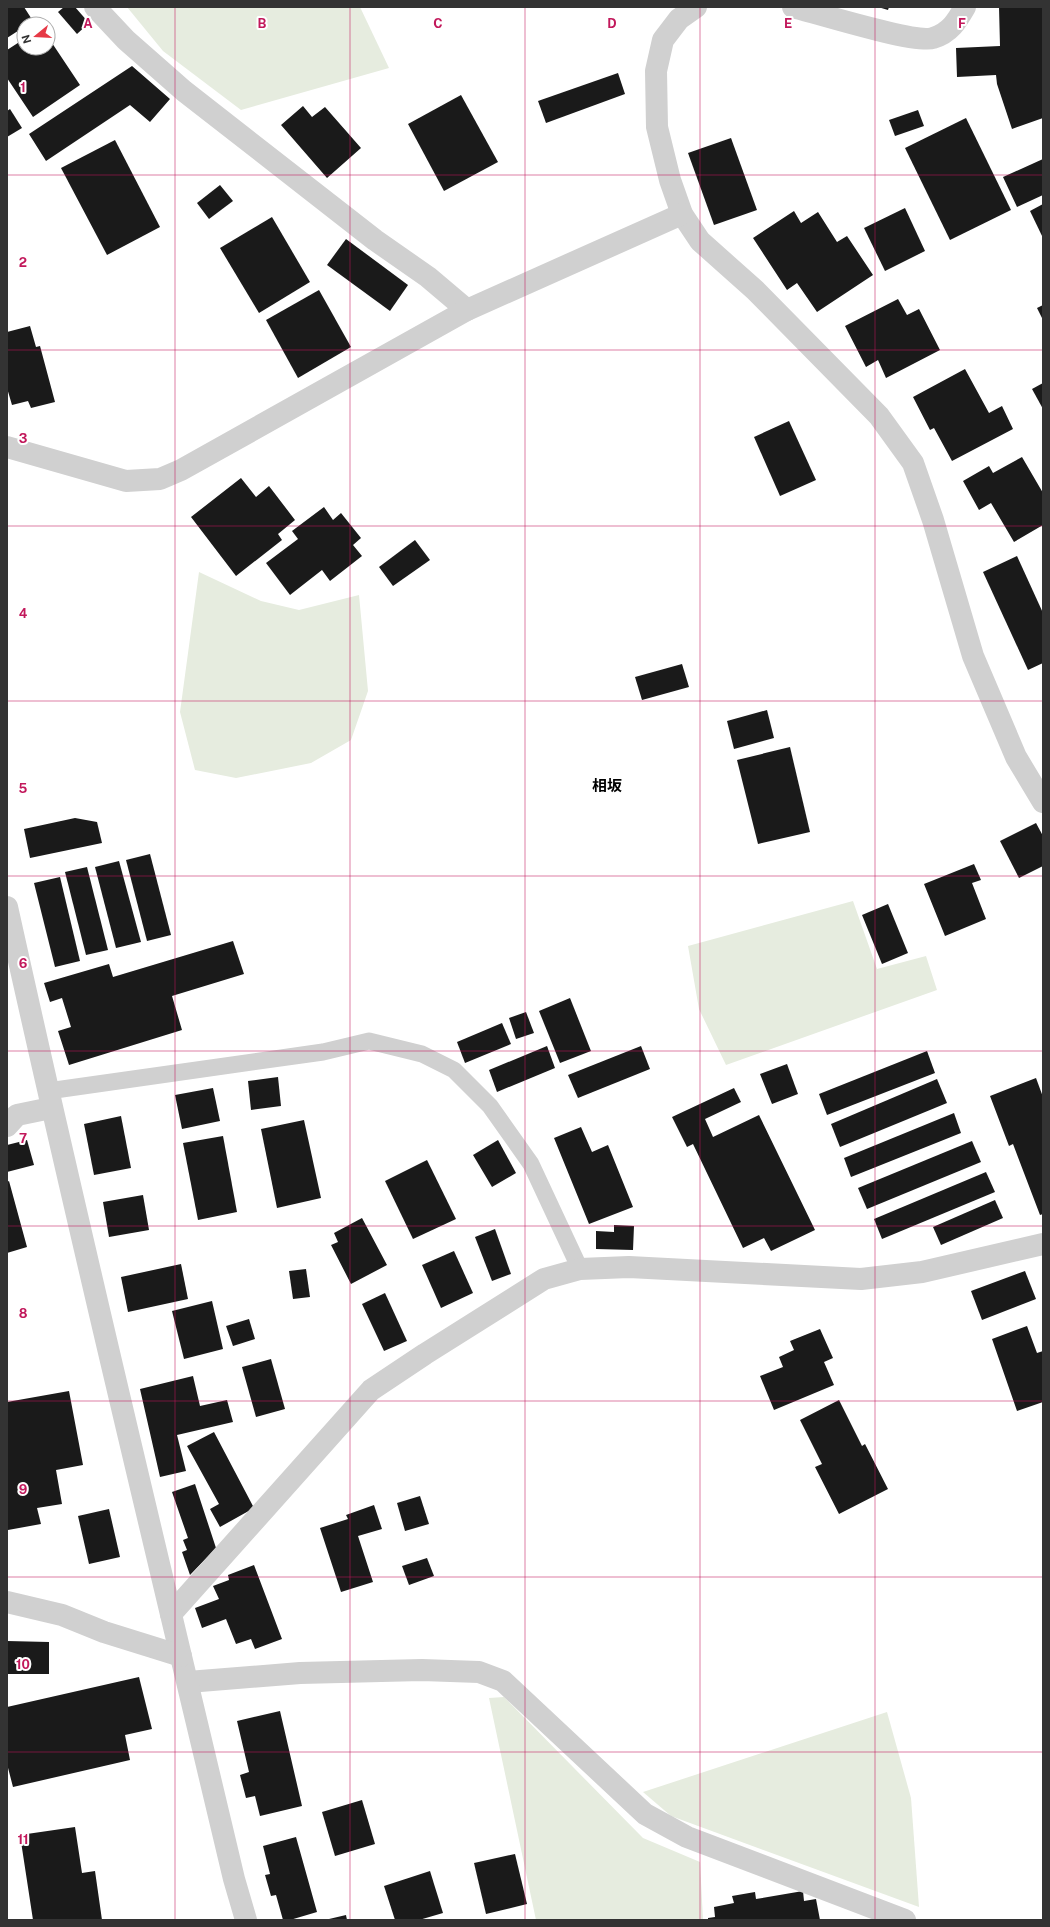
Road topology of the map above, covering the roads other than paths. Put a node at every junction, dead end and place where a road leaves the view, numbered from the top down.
1 (95, 7) edge
2 (696, 7) edge
3 (793, 7) edge
4 (965, 7) edge
5 (682, 214) junction
6 (467, 310) junction
7 (7, 447) edge
8 (1043, 802) edge
9 (7, 907) edge
10 (49, 1100) junction
11 (7, 1126) edge
12 (1043, 1244) edge
13 (580, 1270) junction
14 (7, 1602) edge
15 (171, 1614) junction
16 (181, 1656) junction
17 (188, 1682) junction
18 (246, 1920) edge
19 (905, 1920) edge

1 - 6 street
2 - 5 street
3 - 4 street
5 - 6 street
5 - 8 street
6 - 7 street
9 - 10 street
10 - 11 street
10 - 13 lane
10 - 15 street
12 - 13 street
13 - 15 street
14 - 16 street
15 - 16 street
16 - 17 street
17 - 18 street
17 - 19 street

